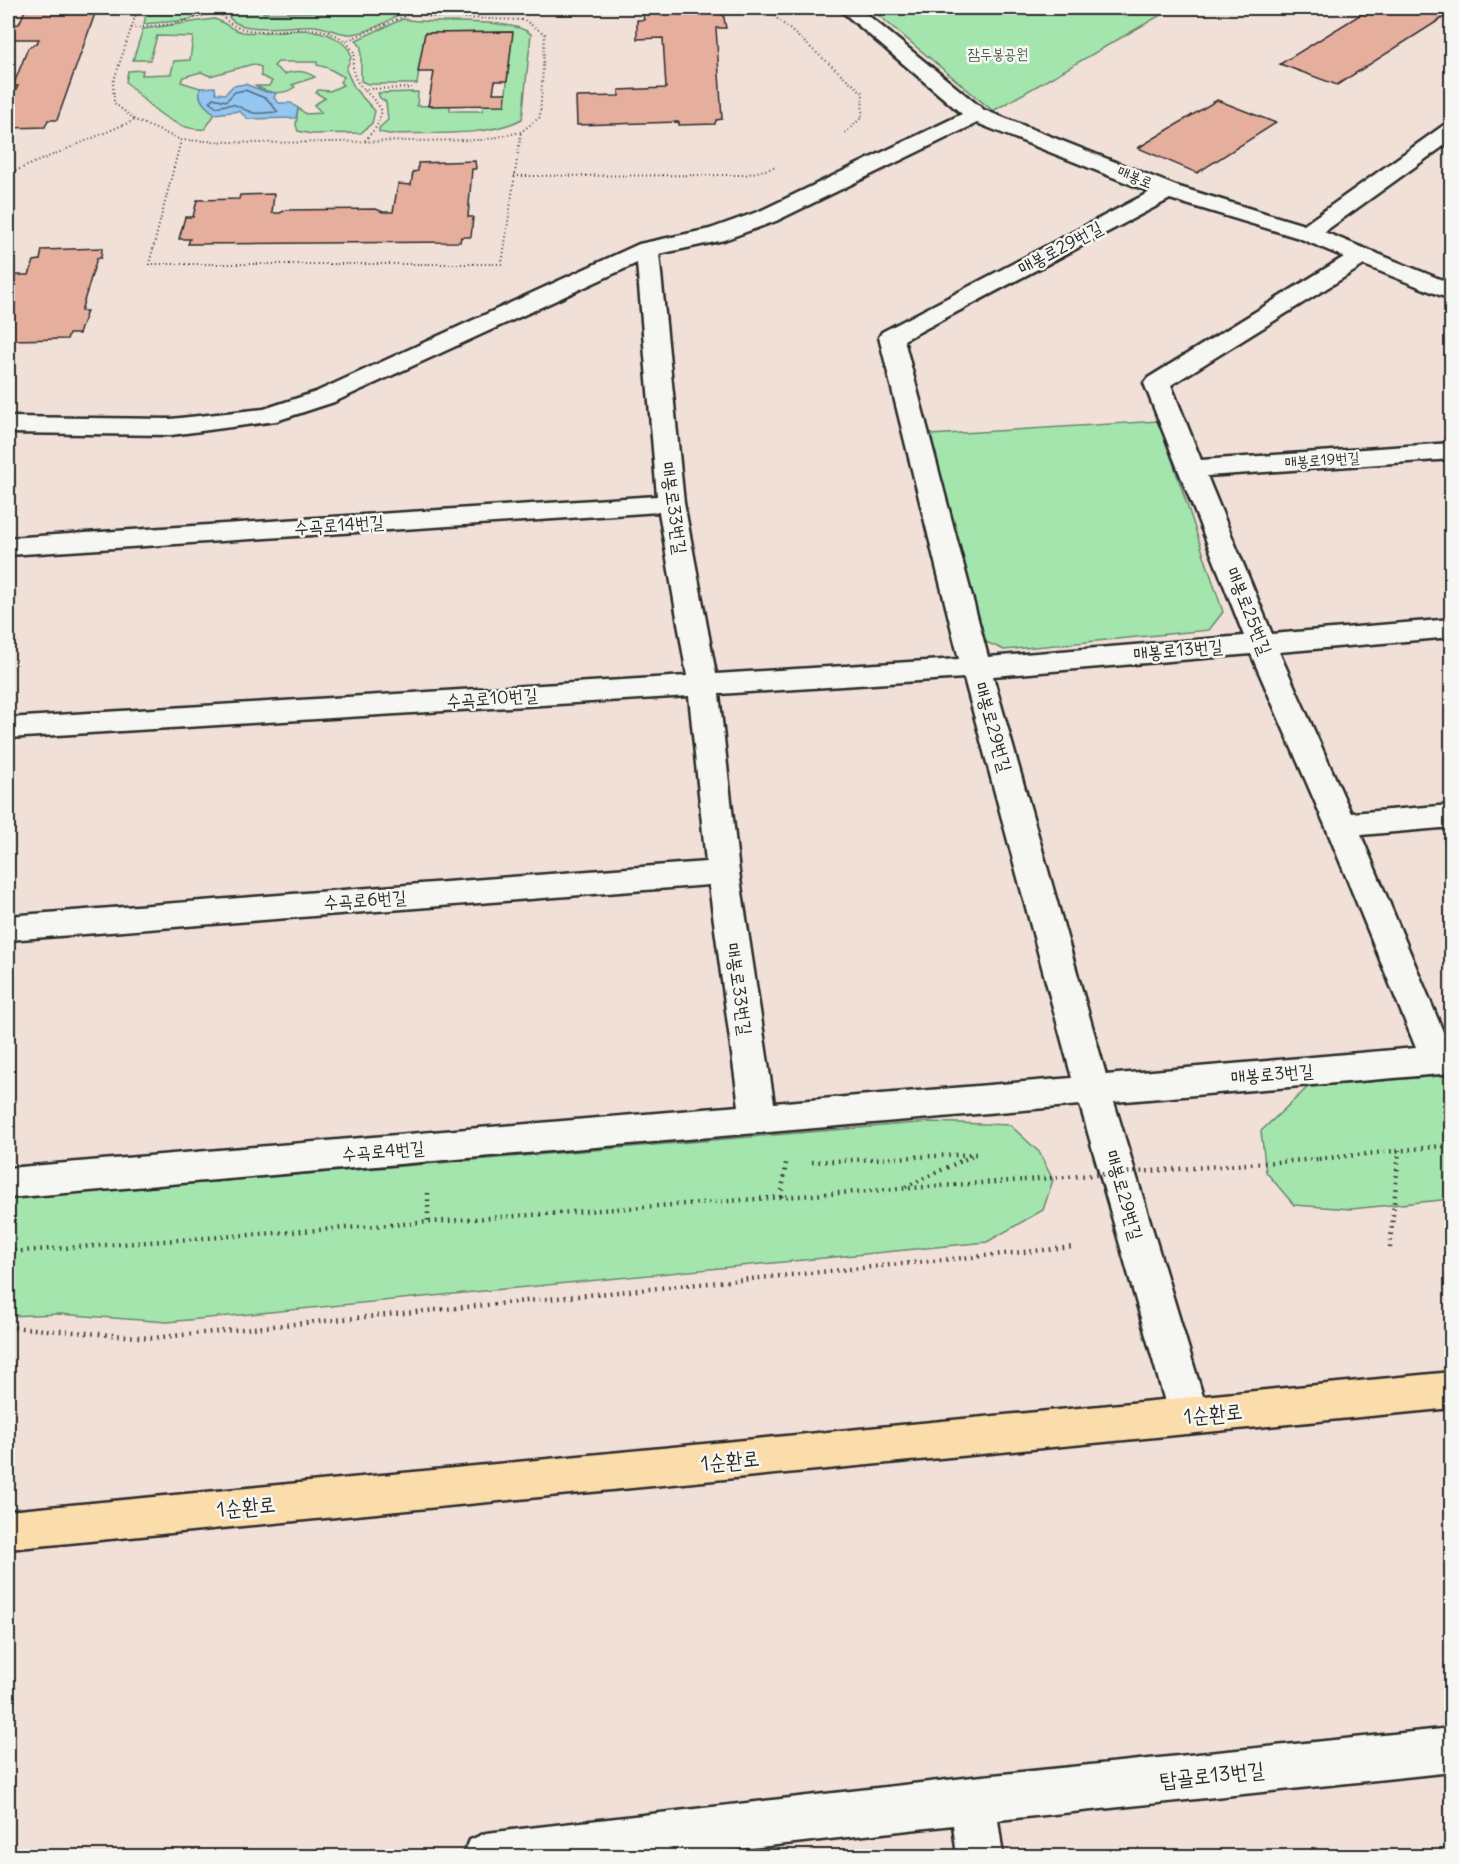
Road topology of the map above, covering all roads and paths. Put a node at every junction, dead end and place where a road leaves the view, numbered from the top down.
1 (138, 8) edge
2 (232, 8) edge
3 (411, 8) edge
4 (765, 8) edge
5 (849, 8) edge
6 (418, 11) junction
7 (219, 12) junction
8 (131, 28) junction
9 (348, 40) junction
10 (415, 88) dead end
11 (363, 89) junction
12 (976, 115) junction
13 (135, 120) junction
14 (1452, 130) edge
15 (520, 132) junction
16 (840, 138) dead end
17 (181, 140) junction
18 (364, 142) junction
19 (780, 166) dead end
20 (8, 174) edge
21 (514, 176) junction
22 (1168, 191) junction
23 (1307, 233) junction
24 (647, 249) junction
25 (1362, 256) junction
26 (1452, 293) edge
27 (8, 425) edge
28 (1452, 451) edge
29 (1192, 469) junction
30 (671, 503) junction
31 (8, 547) edge
32 (1452, 628) edge
33 (1262, 643) junction
34 (976, 668) junction
35 (703, 685) junction
36 (8, 728) edge
37 (1452, 816) edge
38 (1341, 825) junction
39 (723, 872) junction
40 (8, 928) edge
41 (1445, 1059) edge
42 (1093, 1090) junction
43 (758, 1118) junction
44 (1452, 1145) edge
45 (1400, 1150) junction
46 (798, 1162) dead end
47 (810, 1162) dead end
48 (8, 1183) edge
49 (900, 1189) junction
50 (781, 1197) junction
51 (1074, 1247) dead end
52 (1390, 1248) dead end
53 (8, 1252) edge
54 (8, 1327) edge
55 (1452, 1390) edge
56 (1189, 1416) junction
57 (8, 1530) edge
58 (1452, 1750) edge
59 (973, 1800) junction
60 (502, 1855) edge
61 (980, 1857) edge

1 - 8 path
2 - 7 path
3 - 6 path
4 - 16 path
5 - 12 street, 매봉로
6 - 9 path
6 - 15 path
7 - 8 path
7 - 9 path
8 - 13 path
9 - 11 path
10 - 11 path
11 - 18 path
12 - 22 street, 매봉로
12 - 24 street
13 - 17 path
13 - 20 path
14 - 23 street
15 - 18 path
15 - 21 path
17 - 18 path
17 - 21 path
19 - 21 path
22 - 23 street, 매봉로
22 - 34 street, 매봉로29번길
23 - 25 street, 매봉로
24 - 27 street
24 - 30 street, 매봉로33번길
25 - 26 street, 매봉로
25 - 29 street, 매봉로25번길
28 - 29 street, 매봉로19번길
29 - 33 street, 매봉로25번길
30 - 31 street, 수곡로14번길
30 - 35 street, 매봉로33번길
32 - 33 street, 매봉로13번길
33 - 34 street, 매봉로13번길
33 - 38 street, 매봉로25번길
34 - 35 street, 수곡로10번길
34 - 42 street, 매봉로29번길
35 - 36 street, 수곡로10번길
35 - 39 street, 매봉로33번길
37 - 38 street
38 - 41 street, 매봉로25번길
39 - 40 street, 수곡로6번길
39 - 43 street, 매봉로33번길
41 - 42 street, 매봉로3번길
42 - 43 street, 매봉로3번길
42 - 56 street, 매봉로29번길
43 - 48 street, 수곡로4번길
44 - 45 path
45 - 49 path, bridge
45 - 52 path
46 - 50 path
47 - 49 path
49 - 50 path
50 - 53 path
51 - 54 path
55 - 56 main road, 1순환로
56 - 57 main road, 1순환로
58 - 59 street, 탑골로13번길
59 - 60 street, 탑골로13번길
59 - 61 street

